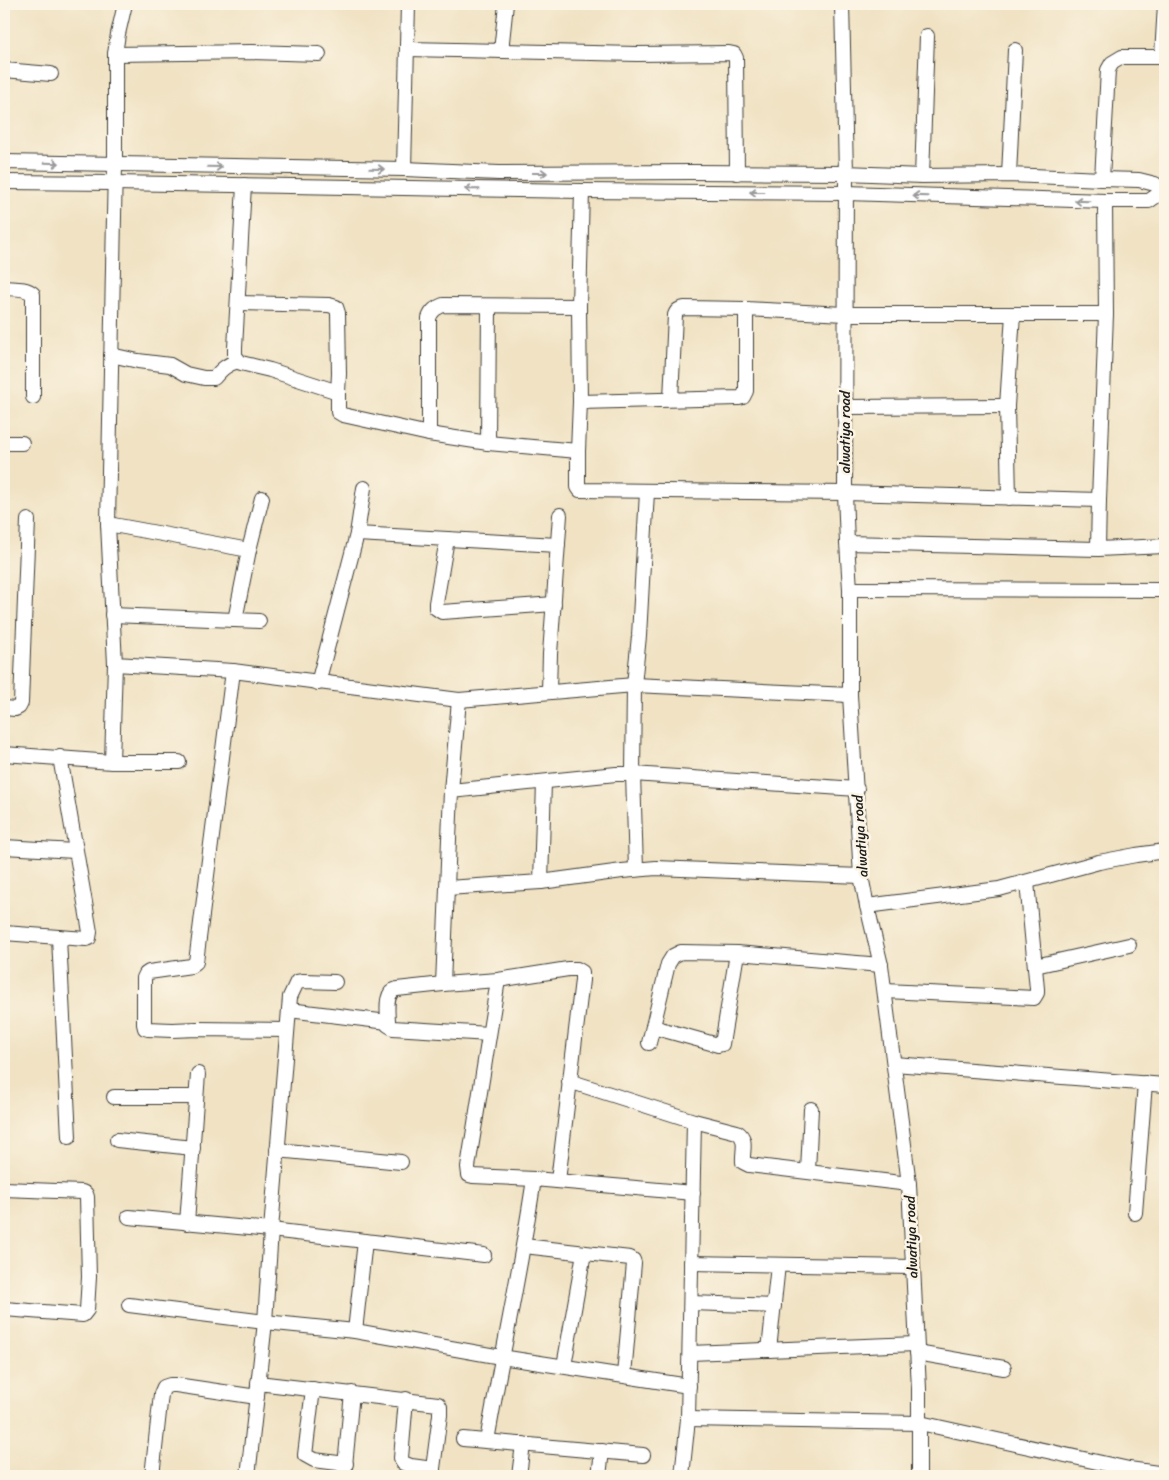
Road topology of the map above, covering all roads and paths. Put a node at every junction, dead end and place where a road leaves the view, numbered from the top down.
1 (125, 4) edge
2 (408, 4) edge
3 (506, 4) edge
4 (842, 4) edge
5 (1164, 4) edge
6 (927, 36) dead end
7 (407, 49) junction
8 (1015, 50) dead end
9 (501, 51) junction
10 (115, 54) junction
11 (319, 54) dead end
12 (1164, 56) edge
13 (4, 70) edge
14 (51, 74) dead end
15 (4, 162) edge
16 (115, 165) junction
17 (404, 169) junction
18 (737, 173) junction
19 (846, 174) junction
20 (1009, 175) junction
21 (922, 176) junction
22 (1102, 179) junction
23 (4, 182) edge
24 (113, 183) junction
25 (244, 185) junction
26 (582, 191) junction
27 (1164, 191) edge
28 (846, 193) junction
29 (1105, 201) junction
30 (4, 288) edge
31 (238, 303) junction
32 (489, 306) junction
33 (579, 306) junction
34 (746, 310) junction
35 (845, 314) junction
36 (1013, 314) junction
37 (1106, 314) junction
38 (110, 355) junction
39 (238, 361) junction
40 (338, 392) junction
41 (33, 397) dead end
42 (672, 399) junction
43 (580, 402) junction
44 (1007, 406) junction
45 (845, 407) junction
46 (429, 434) junction
47 (4, 443) edge
48 (22, 443) dead end
49 (488, 443) junction
50 (578, 451) junction
51 (364, 488) dead end
52 (647, 492) junction
53 (845, 493) junction
54 (262, 498) dead end
55 (1009, 498) junction
56 (1099, 500) junction
57 (560, 515) dead end
58 (28, 520) dead end
59 (108, 524) junction
60 (357, 534) junction
61 (447, 539) junction
62 (846, 543) junction
63 (558, 545) junction
64 (1165, 546) edge
65 (1098, 549) junction
66 (249, 550) junction
67 (850, 589) junction
68 (1165, 590) edge
69 (554, 604) junction
70 (112, 615) junction
71 (235, 620) junction
72 (258, 621) dead end
73 (115, 664) junction
74 (233, 671) junction
75 (318, 683) junction
76 (634, 684) junction
77 (549, 692) junction
78 (850, 695) junction
79 (459, 700) junction
80 (4, 708) edge
81 (4, 754) edge
82 (60, 757) junction
83 (112, 762) junction
84 (179, 762) dead end
85 (633, 774) junction
86 (544, 782) junction
87 (857, 789) junction
88 (451, 791) junction
89 (4, 847) edge
90 (75, 851) junction
91 (1165, 851) edge
92 (636, 870) junction
93 (862, 876) junction
94 (541, 882) junction
95 (1027, 882) junction
96 (448, 888) junction
97 (867, 906) junction
98 (4, 933) edge
99 (59, 938) junction
100 (1130, 945) dead end
101 (737, 954) junction
102 (881, 966) junction
103 (1035, 966) junction
104 (498, 980) junction
105 (335, 982) dead end
106 (443, 984) junction
107 (885, 991) junction
108 (289, 1010) junction
109 (388, 1022) junction
110 (653, 1027) junction
111 (287, 1030) junction
112 (489, 1034) junction
113 (649, 1043) dead end
114 (894, 1064) junction
115 (198, 1074) dead end
116 (569, 1081) junction
117 (1145, 1083) junction
118 (1165, 1085) edge
119 (114, 1097) dead end
120 (196, 1097) junction
121 (811, 1108) dead end
122 (694, 1121) junction
123 (69, 1137) dead end
124 (118, 1140) dead end
125 (193, 1148) junction
126 (278, 1150) junction
127 (401, 1162) dead end
128 (808, 1172) junction
129 (534, 1180) junction
130 (558, 1181) junction
131 (909, 1184) junction
132 (4, 1189) edge
133 (693, 1193) junction
134 (1135, 1213) dead end
135 (130, 1217) dead end
136 (187, 1223) junction
137 (271, 1230) junction
138 (365, 1242) junction
139 (524, 1246) junction
140 (584, 1253) junction
141 (484, 1255) dead end
142 (691, 1263) junction
143 (778, 1265) junction
144 (912, 1267) junction
145 (691, 1303) junction
146 (129, 1305) dead end
147 (774, 1306) junction
148 (4, 1309) edge
149 (265, 1322) junction
150 (355, 1331) junction
151 (916, 1349) junction
152 (769, 1350) junction
153 (690, 1353) junction
154 (501, 1357) junction
155 (564, 1366) junction
156 (1004, 1368) dead end
157 (624, 1375) junction
158 (258, 1383) junction
159 (689, 1386) junction
160 (313, 1389) junction
161 (352, 1394) junction
162 (257, 1397) junction
163 (406, 1399) junction
164 (688, 1419) junction
165 (920, 1424) junction
166 (463, 1439) dead end
167 (487, 1441) junction
168 (523, 1444) junction
169 (602, 1451) junction
170 (643, 1455) dead end
171 (345, 1470) edge
172 (433, 1473) edge
173 (1128, 1473) edge
174 (1165, 1474) edge
175 (152, 1476) edge
176 (248, 1476) edge
177 (519, 1476) edge
178 (599, 1476) edge
179 (682, 1476) edge
180 (919, 1476) edge

1 - 10 street
2 - 7 street
3 - 9 street
4 - 19 street, alwatiya road
5 - 12 street
6 - 21 street
7 - 9 street
7 - 17 street
8 - 20 street
9 - 18 street
10 - 11 street
10 - 16 street
12 - 22 street
13 - 14 street
15 -> 16 street
16 -> 17 street
16 - 24 street
17 -> 18 street
18 - 19 street
19 - 21 street
19 - 28 street, alwatiya road
20 - 21 street
20 - 22 street
22 - 27 street
23 - 24 street
24 - 25 street
24 - 38 street
26 -> 25 street
25 - 31 street
28 -> 26 street
26 - 33 street
27 - 29 street
29 -> 28 street
28 - 35 street, alwatiya road
29 - 37 street
30 - 41 street
31 - 39 street
31 - 40 street
32 - 33 street
32 - 46 street
32 - 49 street
33 - 43 street
34 - 35 street
34 - 42 street
34 - 42 street
35 - 36 street
35 - 45 street, alwatiya road
36 - 37 street
36 - 44 street
37 - 56 street
38 - 39 street
38 - 59 street
39 - 40 street
40 - 46 street
42 - 43 street
43 - 50 street
44 - 45 street
44 - 55 street
45 - 53 street, alwatiya road
46 - 49 street
47 - 48 street
49 - 50 street
50 - 52 street
51 - 60 street
52 - 53 street
52 - 76 street
53 - 55 street
53 - 62 street, alwatiya road
54 - 66 street
55 - 56 street
56 - 65 street
57 - 63 street
58 - 80 street
59 - 66 street
59 - 70 street
60 - 61 street
60 - 75 street
61 - 63 street
61 - 69 street
62 - 65 street
62 - 67 street, alwatiya road
63 - 69 street
64 - 65 street
66 - 71 street
67 - 68 street
67 - 78 street, alwatiya road
69 - 77 street
70 - 71 street
70 - 73 street
71 - 72 street
73 - 74 street
73 - 83 street
74 - 75 street
74 - 111 street
75 - 79 street
76 - 77 street
76 - 78 street
76 - 85 street
77 - 79 street
78 - 87 street, alwatiya road
79 - 88 street
81 - 82 street
82 - 83 street
82 - 90 street
83 - 84 street
85 - 86 street
85 - 87 street
85 - 92 street
86 - 88 street
86 - 94 street
87 - 93 street, alwatiya road
88 - 96 street
89 - 90 street
90 - 99 street
91 - 95 street
92 - 93 street
92 - 94 street
93 - 97 street, alwatiya road
94 - 96 street
95 - 97 street
95 - 103 street
96 - 106 street
97 - 102 street, alwatiya road
98 - 99 street
99 - 123 street
100 - 103 street
101 - 102 street
101 - 110 street
101 - 110 street
102 - 107 street, alwatiya road
103 - 107 street
104 - 106 street
104 - 112 street
104 - 116 street
105 - 108 street
106 - 109 street
107 - 114 street, alwatiya road
108 - 109 street
108 - 111 street
109 - 112 street
110 - 113 street
111 - 126 street
112 - 129 street
114 - 117 street
114 - 131 street, alwatiya road
115 - 120 street
116 - 122 street
116 - 130 street
117 - 118 street
117 - 134 street
119 - 120 street
120 - 125 street
121 - 128 street
122 - 128 street
122 - 133 street
124 - 125 street
125 - 136 street
126 - 127 street
126 - 137 street
128 - 131 street
129 - 130 street
129 - 139 street
130 - 133 street
131 - 144 street, alwatiya road
132 - 148 street
133 - 142 street
135 - 136 street
136 - 137 street
137 - 138 street
137 - 149 street
138 - 141 street
138 - 150 street
139 - 140 street
139 - 154 street
140 - 155 street
140 - 157 street
142 - 143 street
142 - 145 street
143 - 144 street
143 - 147 street
144 - 151 street, alwatiya road
145 - 147 street
145 - 153 street
146 - 149 street
147 - 152 street
149 - 150 street
149 - 158 street
150 - 154 street
151 - 152 street
151 - 156 street
151 - 165 street, alwatiya road
152 - 153 street
153 - 159 street
154 - 155 street
154 - 167 street
155 - 157 street
157 - 159 street
158 - 160 street
158 - 162 street
159 - 164 street
160 - 161 street
160 - 171 street
161 - 163 street
161 - 171 street
162 - 175 street
162 - 176 street
163 - 172 street
163 - 172 street
164 - 165 street
164 - 179 street
165 - 173 street
165 - 180 street, alwatiya road
166 - 167 street
167 - 168 street
168 - 169 street
168 - 177 street
169 - 170 street
169 - 178 street
173 - 174 street

